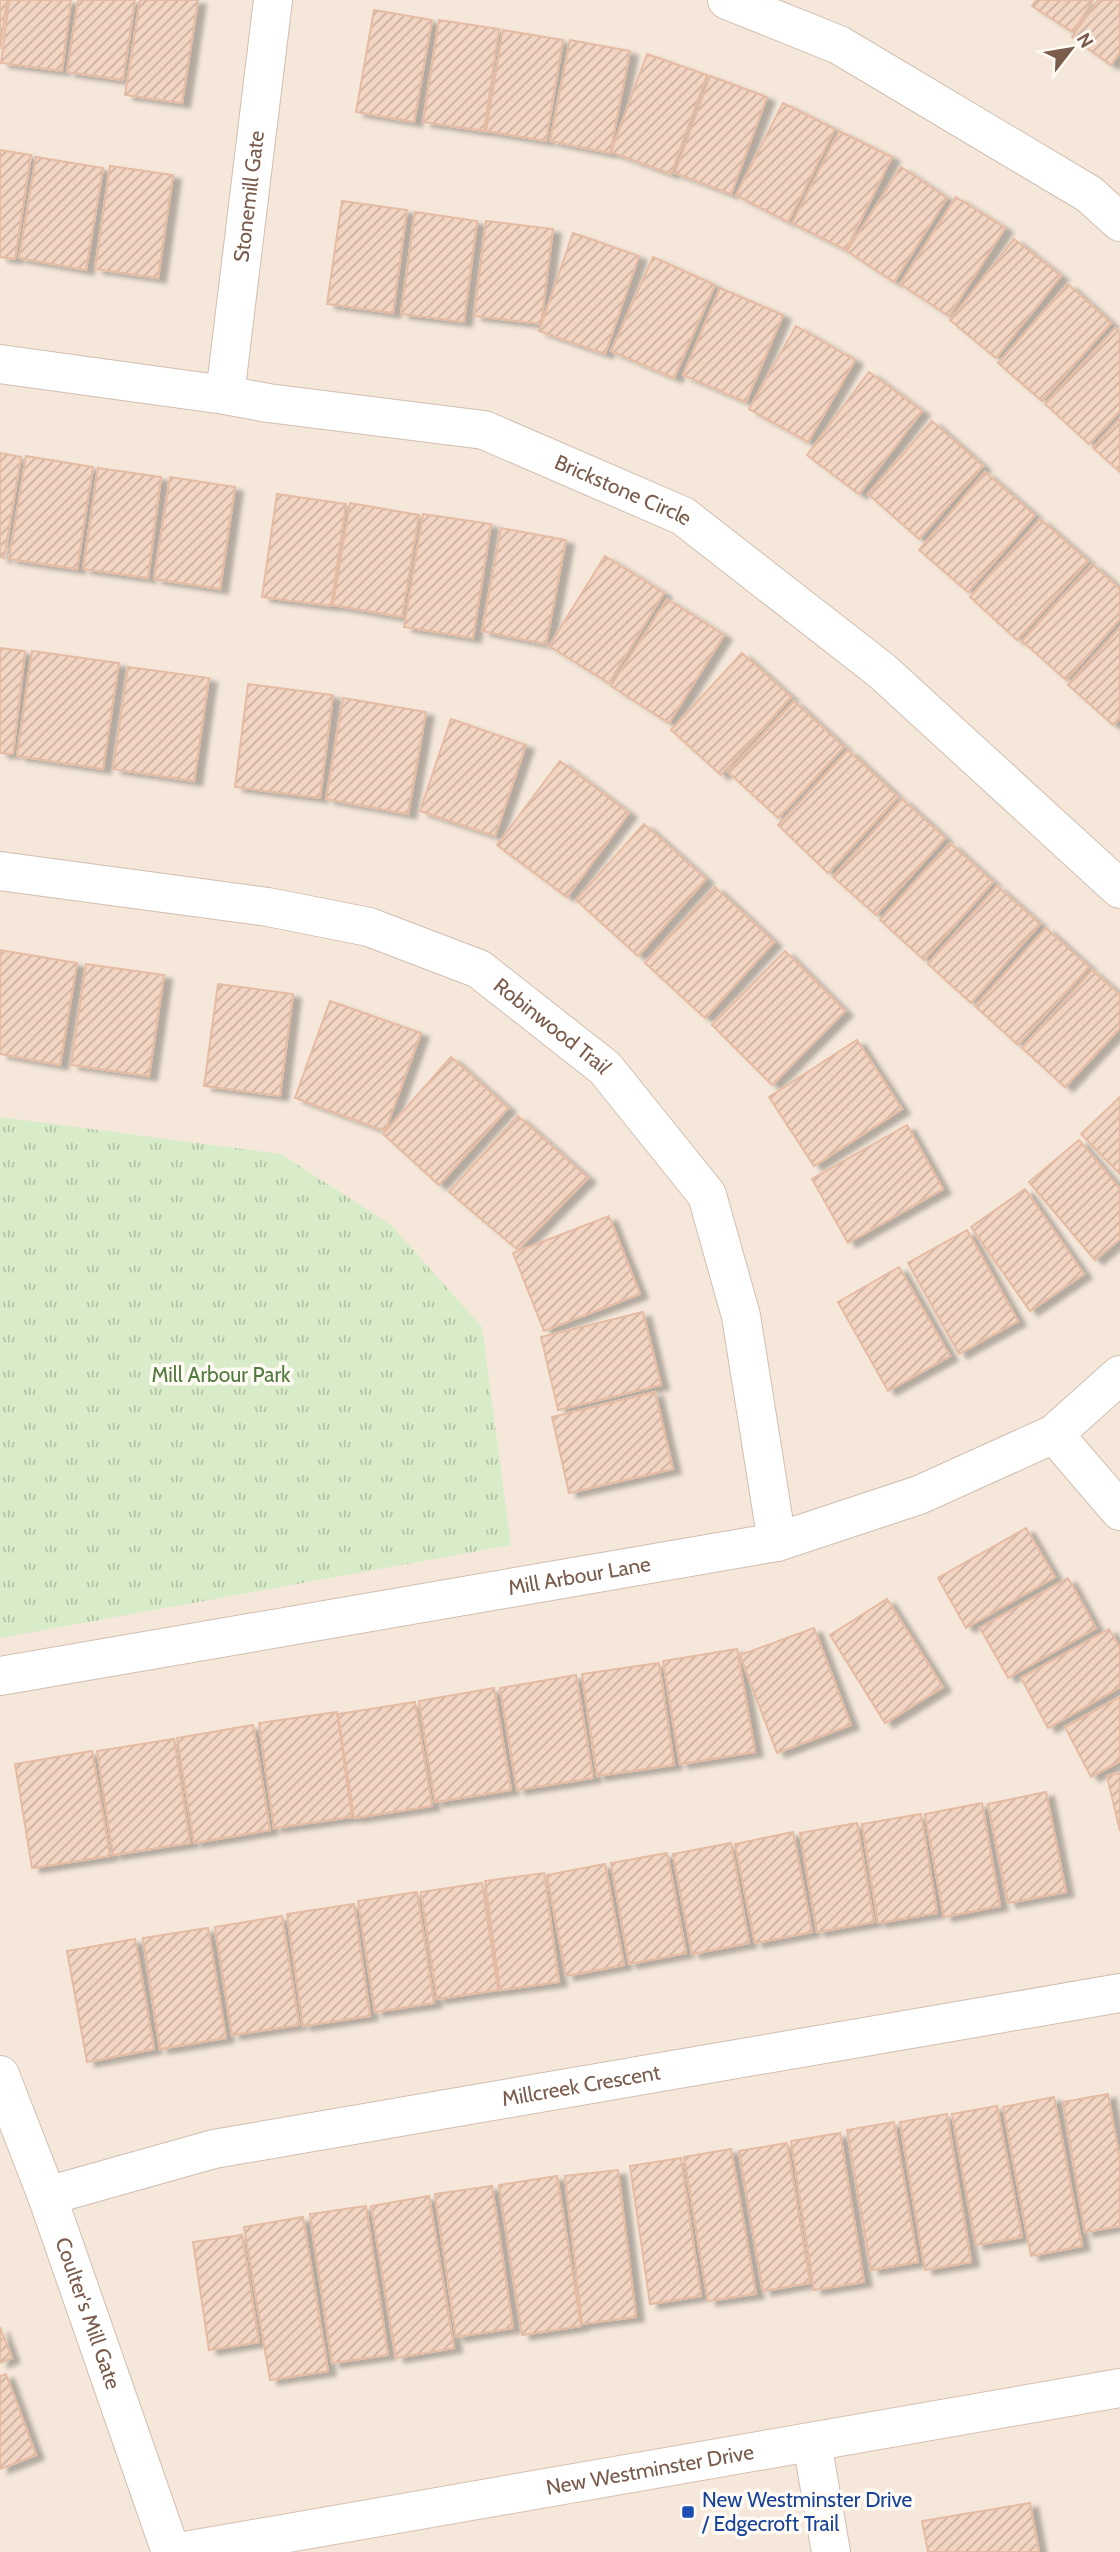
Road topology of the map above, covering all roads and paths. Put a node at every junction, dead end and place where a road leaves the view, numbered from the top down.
1 (273, 0) edge
2 (727, 0) edge
3 (1120, 222) edge
4 (0, 364) edge
5 (225, 395) junction
6 (0, 872) edge
7 (1120, 889) edge
8 (1120, 1375) edge
9 (1054, 1434) junction
10 (1120, 1511) edge
11 (777, 1542) junction
12 (0, 1676) edge
13 (1120, 1993) edge
14 (0, 2075) edge
15 (47, 2196) junction
16 (1120, 2388) edge
17 (812, 2443) junction
18 (171, 2552) edge
19 (179, 2552) edge
20 (831, 2552) edge

1 - 5 street, Stonemill Gate
2 - 3 street
4 - 5 street, Brickstone Circle
5 - 7 street, Brickstone Circle
6 - 11 street, Robinwood Trail
8 - 9 street, Mill Arbour Lane
9 - 10 street
9 - 11 street, Mill Arbour Lane
11 - 12 street, Mill Arbour Lane
13 - 15 street, Millcreek Crescent
14 - 15 street, Coulter's Mill Gate
15 - 18 street, Coulter's Mill Gate
16 - 17 street, New Westminster Drive
17 - 19 street, New Westminster Drive
17 - 20 street

